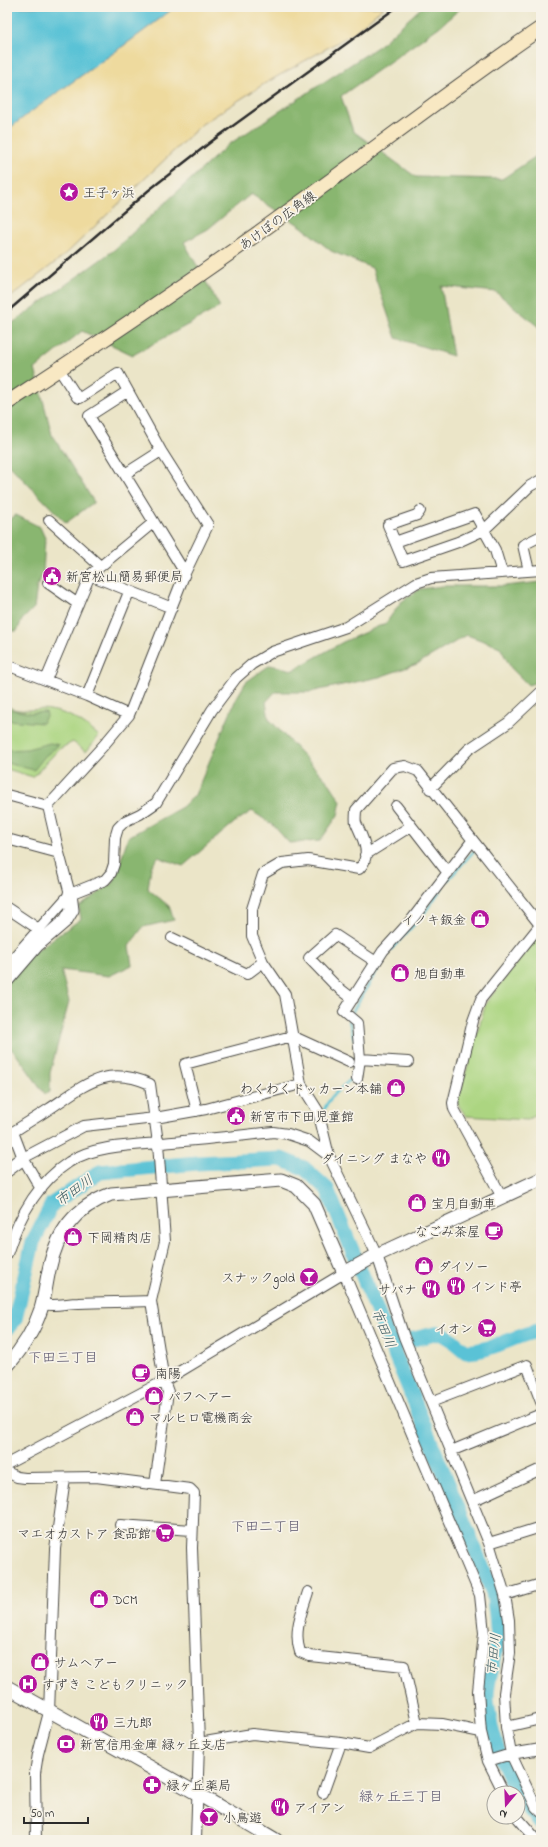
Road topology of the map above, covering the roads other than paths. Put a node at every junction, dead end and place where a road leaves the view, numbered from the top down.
1 (541, 28) edge
2 (59, 369) junction
3 (128, 391) junction
4 (7, 403) edge
5 (161, 451) junction
6 (124, 474) junction
7 (541, 480) edge
8 (420, 511) dead end
9 (48, 520) dead end
10 (154, 522) junction
11 (484, 530) junction
12 (541, 536) edge
13 (395, 542) junction
14 (100, 566) junction
15 (541, 570) edge
16 (530, 571) junction
17 (502, 573) junction
18 (185, 574) junction
19 (90, 575) junction
20 (48, 584) dead end
21 (129, 592) junction
22 (78, 604) junction
23 (172, 608) junction
24 (7, 665) edge
25 (46, 680) junction
26 (541, 692) edge
27 (87, 696) junction
28 (129, 715) junction
29 (430, 789) junction
30 (7, 795) edge
31 (48, 806) junction
32 (396, 806) dead end
33 (411, 826) junction
34 (7, 839) edge
35 (472, 841) junction
36 (59, 853) junction
37 (365, 855) junction
38 (448, 873) junction
39 (70, 894) junction
40 (7, 908) edge
41 (540, 925) edge
42 (40, 930) junction
43 (172, 938) dead end
44 (263, 962) junction
45 (376, 962) junction
46 (7, 965) edge
47 (7, 980) edge
48 (353, 998) junction
49 (292, 1036) junction
50 (360, 1059) junction
51 (348, 1062) dead end
52 (408, 1062) dead end
53 (357, 1079) dead end
54 (301, 1084) junction
55 (197, 1111) junction
56 (155, 1118) junction
57 (158, 1143) junction
58 (329, 1156) junction
59 (23, 1158) junction
60 (7, 1170) edge
61 (541, 1179) edge
62 (41, 1189) junction
63 (162, 1189) junction
64 (502, 1197) junction
65 (7, 1254) edge
66 (374, 1257) junction
67 (344, 1273) junction
68 (151, 1301) junction
69 (42, 1304) junction
70 (7, 1366) edge
71 (164, 1381) junction
72 (540, 1398) edge
73 (432, 1402) junction
74 (541, 1414) edge
75 (451, 1451) junction
76 (7, 1464) edge
77 (541, 1469) edge
78 (7, 1472) edge
79 (64, 1478) junction
80 (155, 1484) junction
81 (472, 1500) junction
82 (120, 1526) dead end
83 (541, 1527) edge
84 (192, 1530) junction
85 (489, 1543) junction
86 (541, 1584) edge
87 (308, 1592) dead end
88 (505, 1595) junction
89 (7, 1687) edge
90 (49, 1712) junction
91 (541, 1719) edge
92 (417, 1723) junction
93 (506, 1727) junction
94 (481, 1732) junction
95 (199, 1743) junction
96 (342, 1743) junction
97 (541, 1750) edge
98 (511, 1754) junction
99 (488, 1761) junction
100 (500, 1785) edge
101 (323, 1793) dead end
102 (198, 1794) junction
103 (537, 1794) edge
104 (541, 1812) edge
105 (524, 1825) edge
106 (36, 1840) edge
107 (196, 1840) edge
108 (276, 1840) edge
109 (537, 1840) edge

1 - 2 main road, あけぼの広角線
2 - 3 street
2 - 4 main road, あけぼの広角線
3 - 5 street
3 - 6 street
5 - 6 street
5 - 18 street
6 - 10 street
7 - 11 street
8 - 13 street
9 - 14 street
10 - 14 street
10 - 18 street
11 - 13 street
11 - 13 street
11 - 17 street
12 - 16 street
14 - 19 street
15 - 16 street
16 - 17 street
17 - 39 street
18 - 23 street
19 - 21 street
19 - 22 street
20 - 22 street
21 - 23 street
21 - 27 street
22 - 25 street
23 - 28 street
24 - 25 street
25 - 27 street
26 - 29 street
27 - 28 street
28 - 31 street
29 - 35 street
29 - 37 street
30 - 31 street
31 - 36 street
32 - 33 street
33 - 37 street
33 - 38 street
34 - 36 street
35 - 38 street
35 - 41 street
36 - 39 street
37 - 44 street
38 - 45 street
39 - 42 street
39 - 47 street
40 - 42 street
41 - 64 street
42 - 46 street
43 - 44 street
44 - 49 street
45 - 48 street
45 - 48 street
48 - 50 street
49 - 51 street
49 - 54 street
49 - 55 street
50 - 52 street
50 - 53 street
54 - 55 street
54 - 58 street
55 - 56 street
56 - 57 street
56 - 59 street
56 - 59 street
57 - 58 street
57 - 62 street
57 - 63 street
58 - 66 street
59 - 60 street
59 - 62 street
61 - 64 street
62 - 65 street
63 - 67 street
63 - 68 street
63 - 69 street
64 - 66 street
66 - 67 street
66 - 73 street
67 - 71 street
67 - 94 street
68 - 69 street
68 - 71 street
69 - 70 street
71 - 76 street
71 - 80 street
72 - 73 street
73 - 75 street
74 - 75 street
75 - 81 street
77 - 81 street
78 - 79 street
79 - 80 street
79 - 90 street
80 - 84 street
81 - 85 street
82 - 84 street
83 - 85 street
84 - 95 street
85 - 88 street
86 - 88 street
87 - 92 street
88 - 93 street
89 - 90 street
90 - 102 street
90 - 106 street
91 - 93 street
92 - 94 street
92 - 96 street
93 - 98 street
94 - 99 street
95 - 96 street
95 - 102 street
96 - 101 street
97 - 98 street
98 - 99 street
98 - 103 street
99 - 100 street
102 - 107 street
102 - 108 street
103 - 104 street
105 - 109 street

